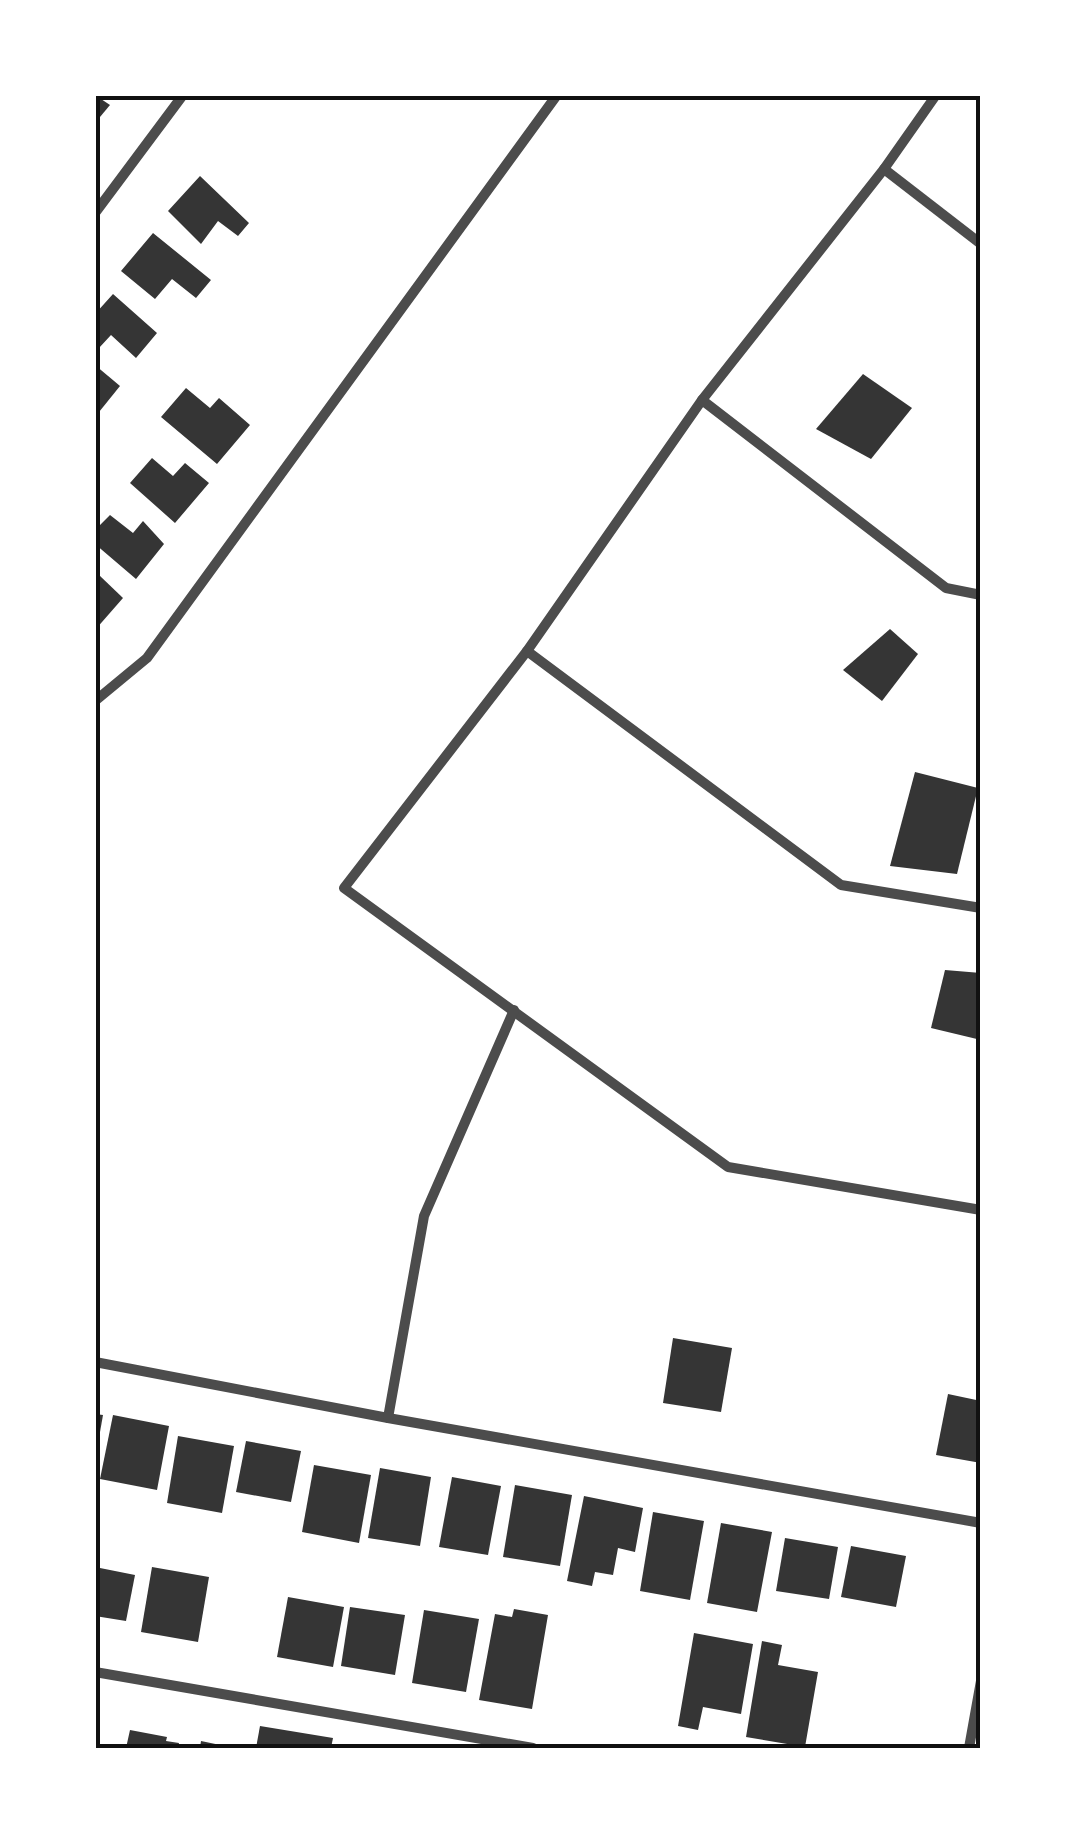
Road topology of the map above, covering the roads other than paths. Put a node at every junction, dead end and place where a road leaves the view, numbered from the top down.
1 (182, 95) edge
2 (557, 95) edge
3 (936, 95) edge
4 (884, 169) junction
5 (95, 213) edge
6 (981, 244) edge
7 (702, 400) junction
8 (981, 595) edge
9 (526, 651) junction
10 (95, 701) edge
11 (981, 908) edge
12 (514, 1010) junction
13 (981, 1210) edge
14 (95, 1362) edge
15 (388, 1418) junction
16 (981, 1523) edge
17 (95, 1672) edge
18 (981, 1681) edge
19 (534, 1748) edge
20 (968, 1748) edge

1 - 5 street
2 - 10 street
3 - 4 street
4 - 6 street
4 - 7 street
7 - 8 street
7 - 9 street
9 - 11 street
9 - 12 street
12 - 13 street
12 - 15 street
14 - 15 street
15 - 16 street
17 - 19 street
18 - 20 street

